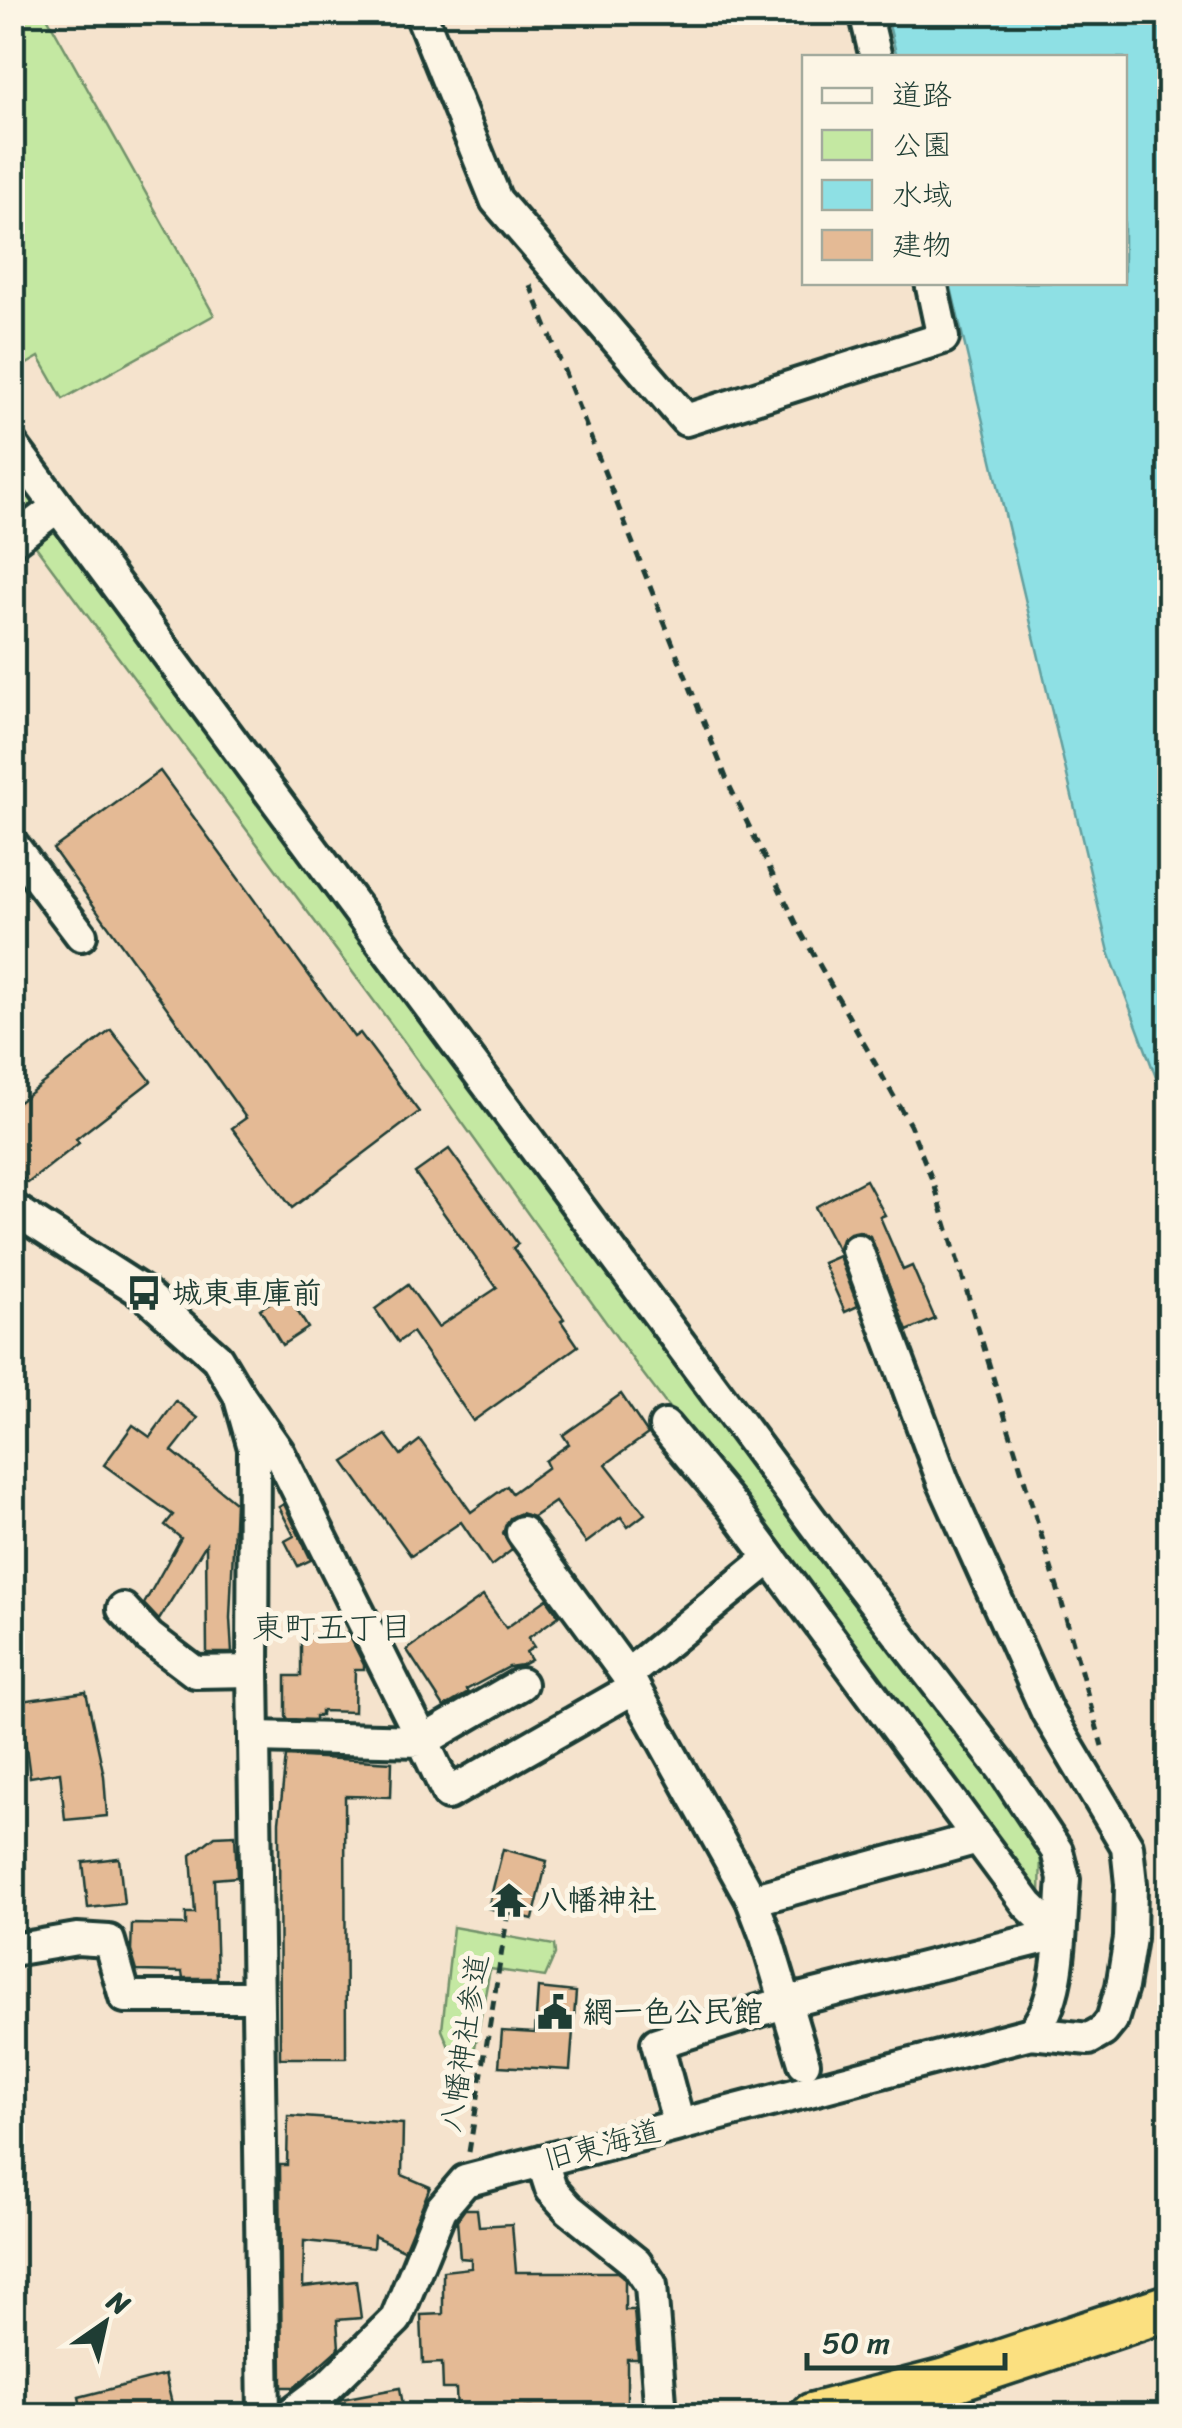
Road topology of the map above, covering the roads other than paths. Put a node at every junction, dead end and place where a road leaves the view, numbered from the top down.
1 (420, 12) edge
2 (865, 12) edge
3 (875, 55) edge
4 (931, 285) edge
5 (12, 446) edge
6 (57, 508) junction
7 (12, 541) edge
8 (12, 844) edge
9 (82, 935) dead end
10 (12, 1208) edge
11 (856, 1250) dead end
12 (239, 1395) junction
13 (665, 1426) dead end
14 (522, 1532) dead end
15 (770, 1558) junction
16 (123, 1609) dead end
17 (252, 1670) junction
18 (631, 1682) junction
19 (520, 1684) dead end
20 (254, 1737) junction
21 (422, 1741) junction
22 (978, 1838) junction
23 (752, 1900) junction
24 (1058, 1934) junction
25 (12, 1950) edge
26 (256, 1996) junction
27 (787, 2002) junction
28 (1031, 2034) junction
29 (804, 2064) dead end
30 (679, 2125) junction
31 (542, 2161) junction
32 (1156, 2312) edge
33 (264, 2416) edge
34 (288, 2416) edge
35 (661, 2416) edge
36 (813, 2416) edge

1 - 4 street
2 - 3 street
5 - 6 street
6 - 7 street
6 - 24 street
8 - 9 street
10 - 12 street
11 - 28 street, 旧東海道
12 - 17 street
12 - 21 street
13 - 15 street
14 - 18 street
15 - 18 street
15 - 22 street
16 - 17 street
17 - 20 street
18 - 21 street
18 - 23 street
19 - 21 street
20 - 21 street
20 - 26 street
22 - 23 street
22 - 24 street
23 - 27 street
24 - 27 street
24 - 28 street
25 - 26 street
26 - 33 street
27 - 29 street
27 - 30 street
28 - 30 street, 旧東海道
30 - 31 street, 旧東海道
31 - 34 street, 旧東海道
31 - 35 street
32 - 36 highway

